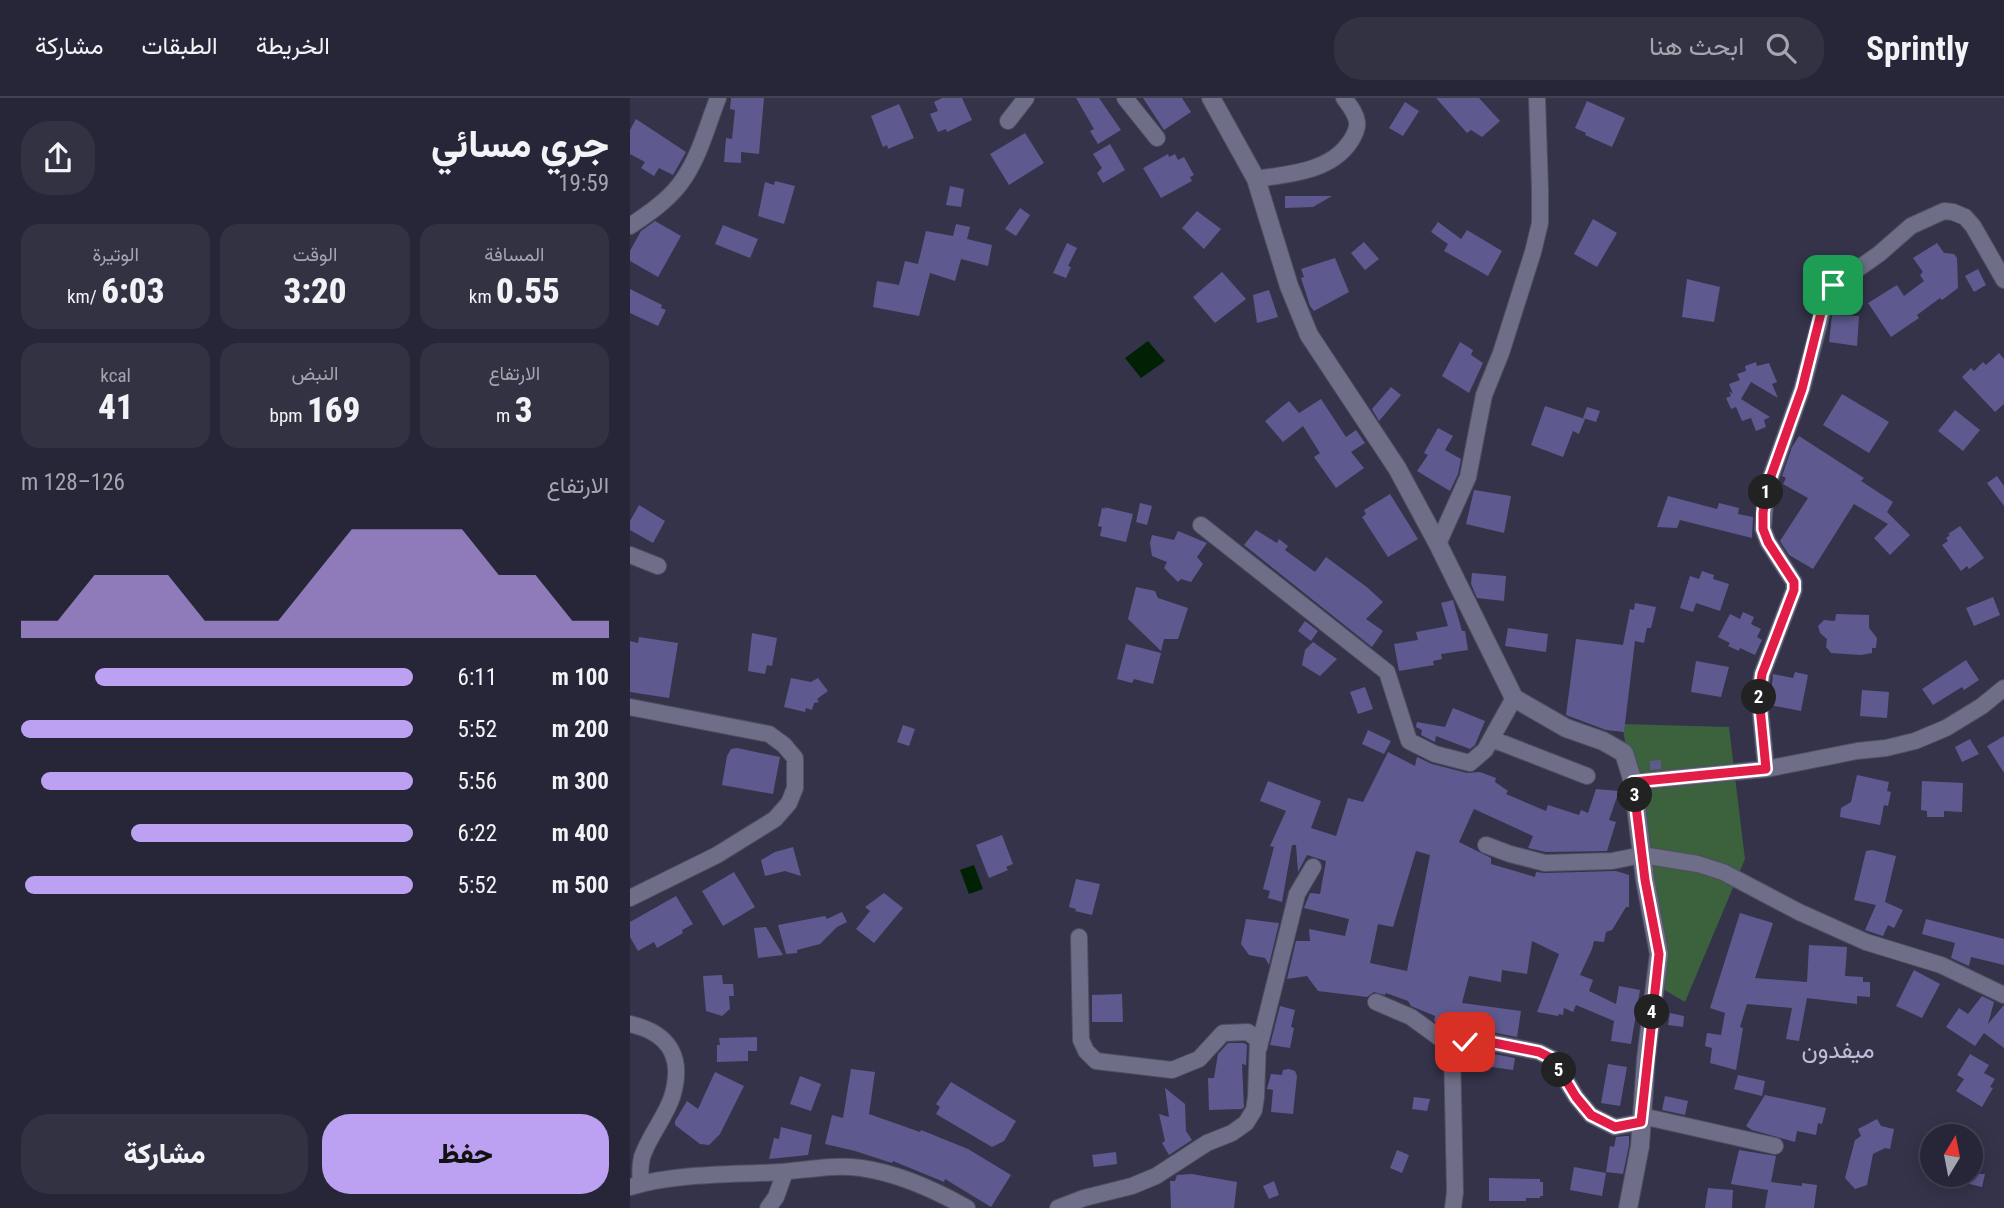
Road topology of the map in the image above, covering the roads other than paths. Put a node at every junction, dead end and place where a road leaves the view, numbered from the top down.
1 (718, 98) edge
2 (1026, 98) edge
3 (1125, 98) edge
4 (1211, 98) edge
5 (1344, 98) edge
6 (1537, 98) edge
7 (1009, 121) dead end
8 (1157, 138) dead end
9 (1256, 179) junction
10 (630, 226) edge
11 (2004, 280) edge
12 (1200, 525) dead end
13 (1438, 544) junction
14 (630, 555) edge
15 (658, 566) dead end
16 (2004, 688) edge
17 (1514, 698) junction
18 (630, 707) edge
19 (1492, 739) junction
20 (1766, 769) junction
21 (1587, 776) dead end
22 (1633, 782) junction
23 (1486, 845) dead end
24 (1642, 855) junction
25 (1313, 867) dead end
26 (630, 898) edge
27 (1079, 937) dead end
28 (2004, 995) edge
29 (1376, 1002) dead end
30 (630, 1024) edge
31 (1259, 1047) junction
32 (1452, 1047) junction
33 (1641, 1119) junction
34 (1774, 1146) dead end
35 (785, 1172) junction
36 (636, 1186) edge
37 (768, 1208) edge
38 (967, 1208) edge
39 (1058, 1208) edge
40 (1453, 1208) edge
41 (1628, 1208) edge

1 - 10 street
2 - 7 street
3 - 8 street
4 - 9 street
5 - 9 street
6 - 13 street
9 - 13 street
11 - 20 street
12 - 19 street
13 - 17 street
14 - 15 street
16 - 20 street
17 - 19 street
17 - 22 street
18 - 26 street
19 - 21 street
20 - 22 street
22 - 24 street
23 - 24 street
24 - 28 street
24 - 33 street
25 - 31 street
27 - 31 street
29 - 32 street
30 - 36 street
31 - 39 street
32 - 33 street
32 - 40 street
33 - 34 street
33 - 41 street
35 - 36 street
35 - 37 street
35 - 38 street

